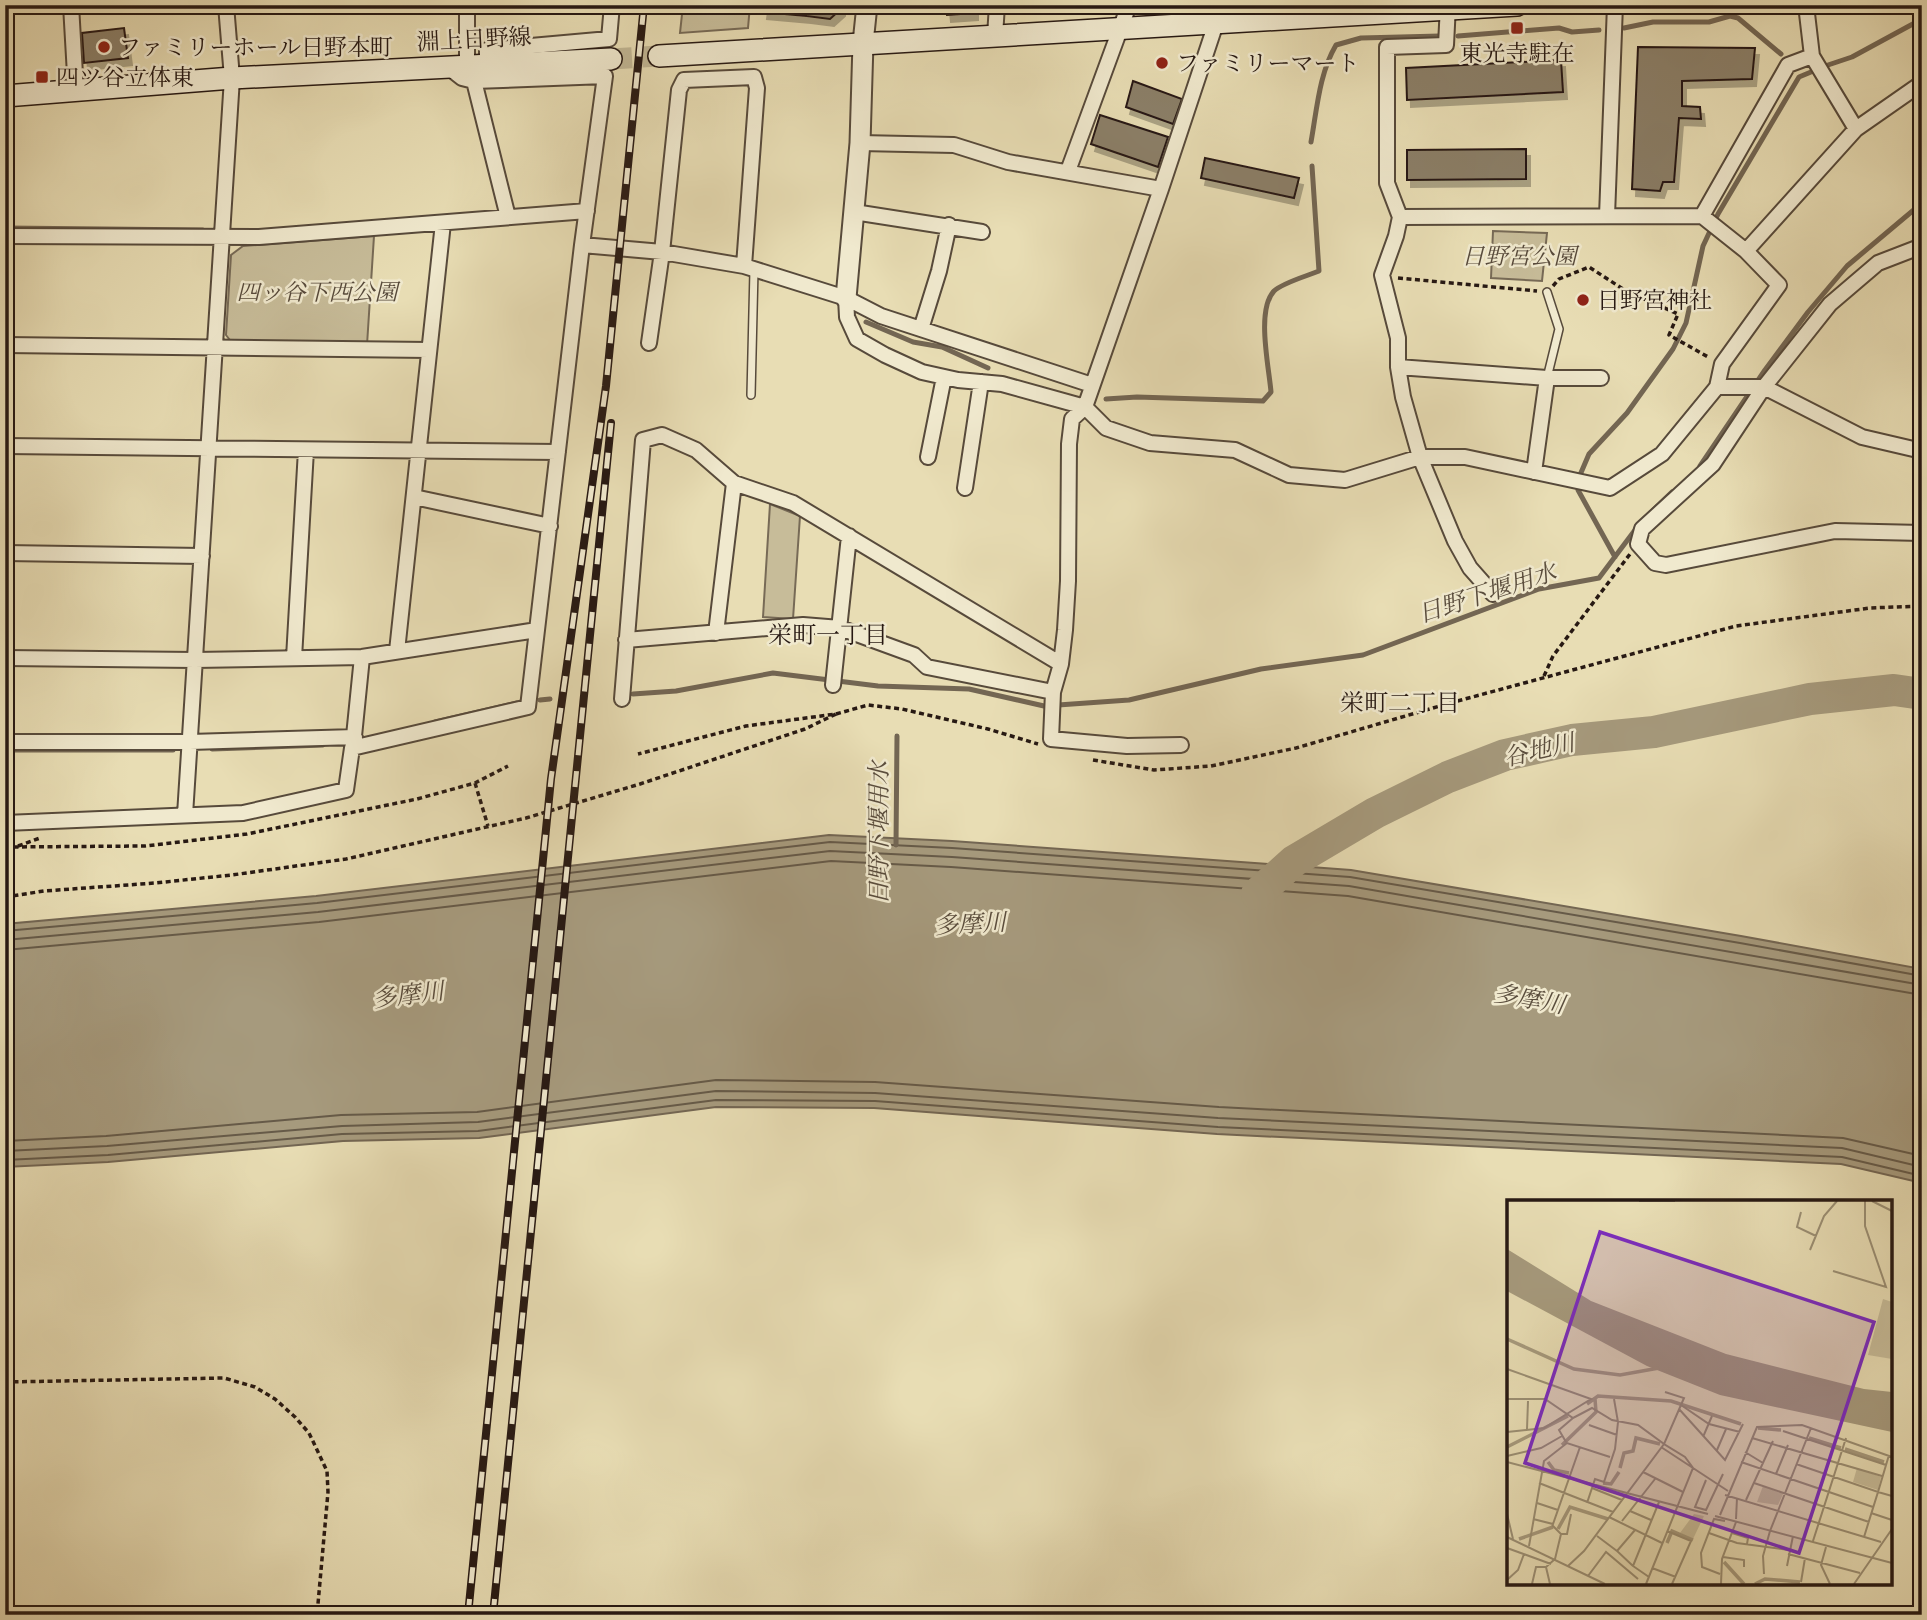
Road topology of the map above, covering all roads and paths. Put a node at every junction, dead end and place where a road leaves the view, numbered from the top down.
1 (71, 5) edge
2 (226, 5) edge
3 (467, 5) edge
4 (612, 5) edge
5 (867, 5) edge
6 (997, 5) edge
7 (1129, 5) edge
8 (1517, 5) edge
9 (1615, 5) edge
10 (1806, 5) edge
11 (1448, 7) edge
12 (1219, 14) edge
13 (1122, 29) junction
14 (995, 36) junction
15 (863, 43) junction
16 (659, 56) tunnel mouth
17 (1811, 56) junction
18 (611, 59) tunnel mouth
19 (469, 70) junction
20 (232, 78) junction
21 (1922, 83) edge
22 (76, 92) junction
23 (5, 96) edge
24 (1856, 129) junction
25 (860, 143) junction
26 (1068, 171) junction
27 (1161, 189) junction
28 (587, 211) junction
29 (854, 212) junction
30 (1607, 216) junction
31 (508, 217) junction
32 (1399, 218) junction
33 (1710, 222) junction
34 (443, 223) junction
35 (949, 225) junction
36 (982, 232) dead end
37 (5, 236) edge
38 (222, 237) junction
39 (582, 245) junction
40 (1922, 246) edge
41 (1746, 251) junction
42 (662, 252) junction
43 (749, 267) junction
44 (1382, 275) junction
45 (1547, 292) junction
46 (846, 298) junction
47 (921, 329) junction
48 (649, 343) dead end
49 (5, 345) edge
50 (215, 347) junction
51 (429, 350) junction
52 (1722, 364) junction
53 (1398, 367) junction
54 (944, 377) junction
55 (1547, 378) junction
56 (1601, 378) dead end
57 (981, 382) junction
58 (1092, 385) junction
59 (1721, 387) junction
60 (1762, 387) junction
61 (751, 395) dead end
62 (1085, 407) junction
63 (5, 446) edge
64 (209, 448) junction
65 (306, 450) junction
66 (419, 450) junction
67 (1922, 451) edge
68 (558, 452) junction
69 (928, 457) dead end
70 (1420, 457) junction
71 (1534, 472) junction
72 (734, 483) junction
73 (965, 488) dead end
74 (414, 497) junction
75 (550, 526) junction
76 (1922, 533) edge
77 (849, 536) junction
78 (1638, 544) junction
79 (5, 553) edge
80 (202, 556) junction
81 (1493, 594) dead end
82 (1922, 606) edge
83 (839, 628) junction
84 (537, 630) junction
85 (716, 633) junction
86 (626, 640) junction
87 (397, 651) junction
88 (362, 657) junction
89 (5, 658) edge
90 (293, 658) junction
91 (195, 660) junction
92 (1061, 664) junction
93 (1544, 677) junction
94 (833, 679) dead end
95 (622, 699) dead end
96 (1053, 701) junction
97 (836, 714) junction
98 (5, 742) edge
99 (190, 742) junction
100 (354, 742) junction
101 (1040, 744) dead end
102 (1181, 745) dead end
103 (638, 754) dead end
104 (1090, 759) dead end
105 (475, 783) dead end
106 (186, 815) junction
107 (5, 823) edge
108 (488, 826) junction
109 (5, 897) edge
110 (5, 1382) edge
111 (317, 1615) edge

1 - 22 street
2 - 20 street
3 - 19 street
4 - 19 street
5 - 15 street
6 - 14 street
7 - 13 street
8 - 11 main road
9 - 30 street
10 - 17 street
11 - 12 main road
11 - 32 street
12 - 13 main road
12 - 27 street
13 - 14 main road
13 - 26 street
14 - 15 main road
15 - 16 main road
15 - 25 street
17 - 24 street
17 - 33 street
18 - 19 main road, 淵上日野線
19 - 20 main road, 淵上日野線
19 - 28 street
19 - 31 street
20 - 22 main road, 淵上日野線
20 - 38 street
21 - 24 street
22 - 23 main road, 淵上日野線
24 - 41 street
25 - 26 street
25 - 29 street
26 - 27 street
27 - 58 street
28 - 31 street
28 - 39 street
29 - 35 street
29 - 46 street
30 - 32 street
30 - 33 street
31 - 34 street
32 - 44 street
33 - 41 street
34 - 38 street
34 - 51 street
35 - 36 street
35 - 47 street
37 - 38 street
38 - 50 street
39 - 42 street
39 - 68 street
40 - 60 street
41 - 52 street
42 - 43 street
42 - 43 street
42 - 48 street
43 - 46 street
43 - 61 lane
44 - 45 path
44 - 53 street
45 - 52 path
45 - 55 lane
46 - 47 street
46 - 54 street
47 - 58 street
49 - 50 street
50 - 51 street
50 - 64 street
51 - 66 street
52 - 59 street
53 - 55 street
53 - 70 street
54 - 57 street
54 - 69 street
55 - 56 street
55 - 71 street
57 - 62 street
57 - 73 street
58 - 62 street
59 - 60 street
59 - 71 street
60 - 67 street
60 - 78 street
62 - 70 street
62 - 92 street
63 - 64 street
64 - 65 street
64 - 80 street
65 - 66 street
65 - 90 street
66 - 68 street
66 - 74 street
68 - 75 street
70 - 71 street
70 - 81 street
72 - 77 street
72 - 85 street
72 - 86 street
74 - 75 street
74 - 87 street
75 - 84 street
76 - 78 street
77 - 83 street
77 - 92 street
78 - 93 path
79 - 80 street
80 - 91 street
82 - 93 path
83 - 85 street
83 - 94 street
83 - 96 street
84 - 87 street
84 - 100 street
85 - 86 street
86 - 95 street
87 - 88 street
88 - 90 street
88 - 100 street
89 - 91 street
90 - 91 street
91 - 99 street
92 - 96 street
93 - 104 path
96 - 102 street
97 - 101 path
97 - 103 path
97 - 108 path
98 - 99 street
99 - 100 street
99 - 106 street
100 - 106 street
105 - 108 path
106 - 107 street
108 - 109 path
110 - 111 path

